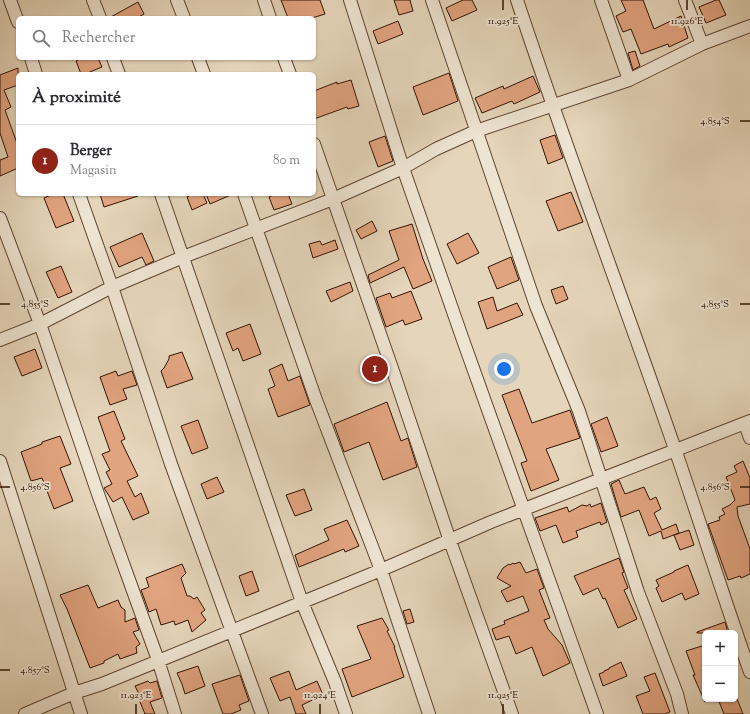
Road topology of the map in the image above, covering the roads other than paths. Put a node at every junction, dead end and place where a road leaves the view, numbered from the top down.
1 (10, 0) edge
2 (93, 0) edge
3 (177, 0) edge
4 (264, 0) edge
5 (350, 0) edge
6 (432, 0) edge
7 (517, 0) edge
8 (601, 0) edge
9 (685, 0) edge
10 (16, 16) edge
11 (99, 16) edge
12 (183, 16) edge
13 (269, 16) edge
14 (750, 26) edge
15 (702, 44) junction
16 (32, 60) edge
17 (114, 60) edge
18 (199, 60) edge
19 (285, 60) edge
20 (35, 72) edge
21 (118, 72) edge
22 (203, 72) edge
23 (289, 72) edge
24 (629, 80) junction
25 (552, 106) junction
26 (476, 131) junction
27 (316, 150) edge
28 (403, 168) junction
29 (80, 196) edge
30 (162, 196) edge
31 (245, 196) edge
32 (333, 199) junction
33 (0, 218) edge
34 (256, 228) junction
35 (183, 257) junction
36 (112, 287) junction
37 (40, 324) junction
38 (0, 340) edge
39 (747, 422) edge
40 (750, 438) edge
41 (675, 451) junction
42 (0, 461) edge
43 (600, 479) junction
44 (525, 510) junction
45 (450, 541) junction
46 (381, 570) junction
47 (302, 602) junction
48 (231, 631) junction
49 (158, 660) junction
50 (750, 672) edge
51 (74, 693) junction
52 (25, 714) edge
53 (80, 714) edge
54 (175, 714) edge
55 (262, 714) edge
56 (346, 714) edge
57 (429, 714) edge
58 (512, 714) edge
59 (597, 714) edge
60 (682, 714) edge

1 - 10 street
2 - 11 street
3 - 12 street
4 - 13 street
5 - 28 street
6 - 26 street
7 - 25 street
8 - 24 street
9 - 15 street
14 - 15 street
15 - 24 street
16 - 20 street
17 - 21 street
18 - 22 street
19 - 23 street
24 - 25 street
25 - 26 street
25 - 41 street
26 - 28 street
26 - 43 street
27 - 32 street
28 - 32 street
28 - 44 street
29 - 36 street
30 - 35 street
31 - 34 street
32 - 34 street
32 - 45 street
33 - 37 street
34 - 35 street
34 - 46 street
35 - 36 street
35 - 47 street
36 - 37 street
36 - 48 street
37 - 38 street
37 - 49 street
39 - 40 street
39 - 41 street
41 - 43 street
41 - 50 street
42 - 51 street
43 - 44 street
43 - 60 street
44 - 45 street
44 - 59 street
45 - 46 street
45 - 58 street
46 - 47 street
46 - 57 street
47 - 48 street
47 - 56 street
48 - 49 street
48 - 55 street
49 - 51 street
49 - 54 street
51 - 52 street
51 - 53 street

